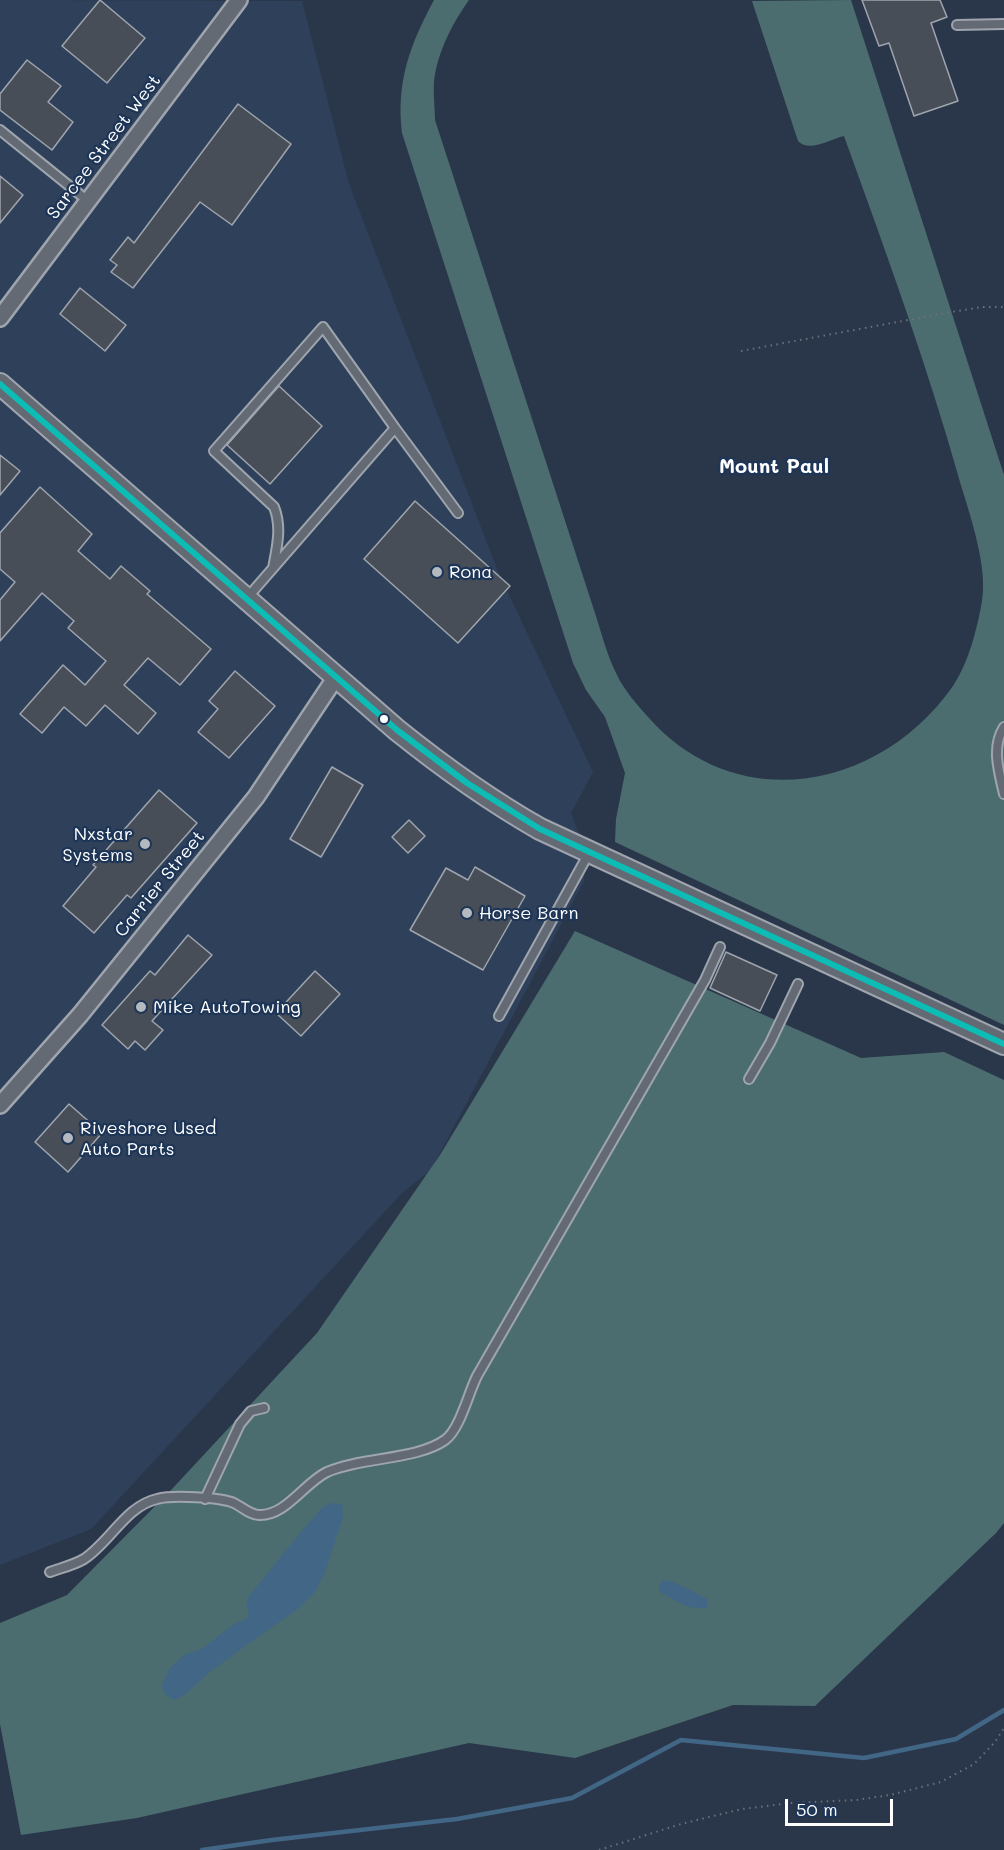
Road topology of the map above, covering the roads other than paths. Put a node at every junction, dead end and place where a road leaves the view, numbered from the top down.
1 (239, 0) edge
2 (1004, 24) edge
3 (957, 25) dead end
4 (0, 130) edge
5 (88, 201) junction
6 (0, 318) edge
7 (0, 384) edge
8 (394, 428) junction
9 (458, 513) dead end
10 (273, 568) junction
11 (246, 599) junction
12 (336, 677) junction
13 (1004, 727) edge
14 (1004, 794) edge
15 (590, 852) junction
16 (720, 947) dead end
17 (798, 984) dead end
18 (499, 1016) dead end
19 (1004, 1044) edge
20 (749, 1079) dead end
21 (0, 1105) edge
22 (264, 1408) dead end
23 (205, 1499) junction
24 (50, 1572) dead end

1 - 5 street, Sarcee Street West
2 - 3 lane
4 - 5 lane
5 - 6 street, Sarcee Street West
7 - 11 street
8 - 9 lane
8 - 10 lane
8 - 10 lane
10 - 11 lane
11 - 12 street
12 - 15 street
12 - 21 street, Carrier Street
13 - 14 lane
15 - 18 lane
15 - 19 street
16 - 23 lane
17 - 20 lane
22 - 23 lane
23 - 24 lane

